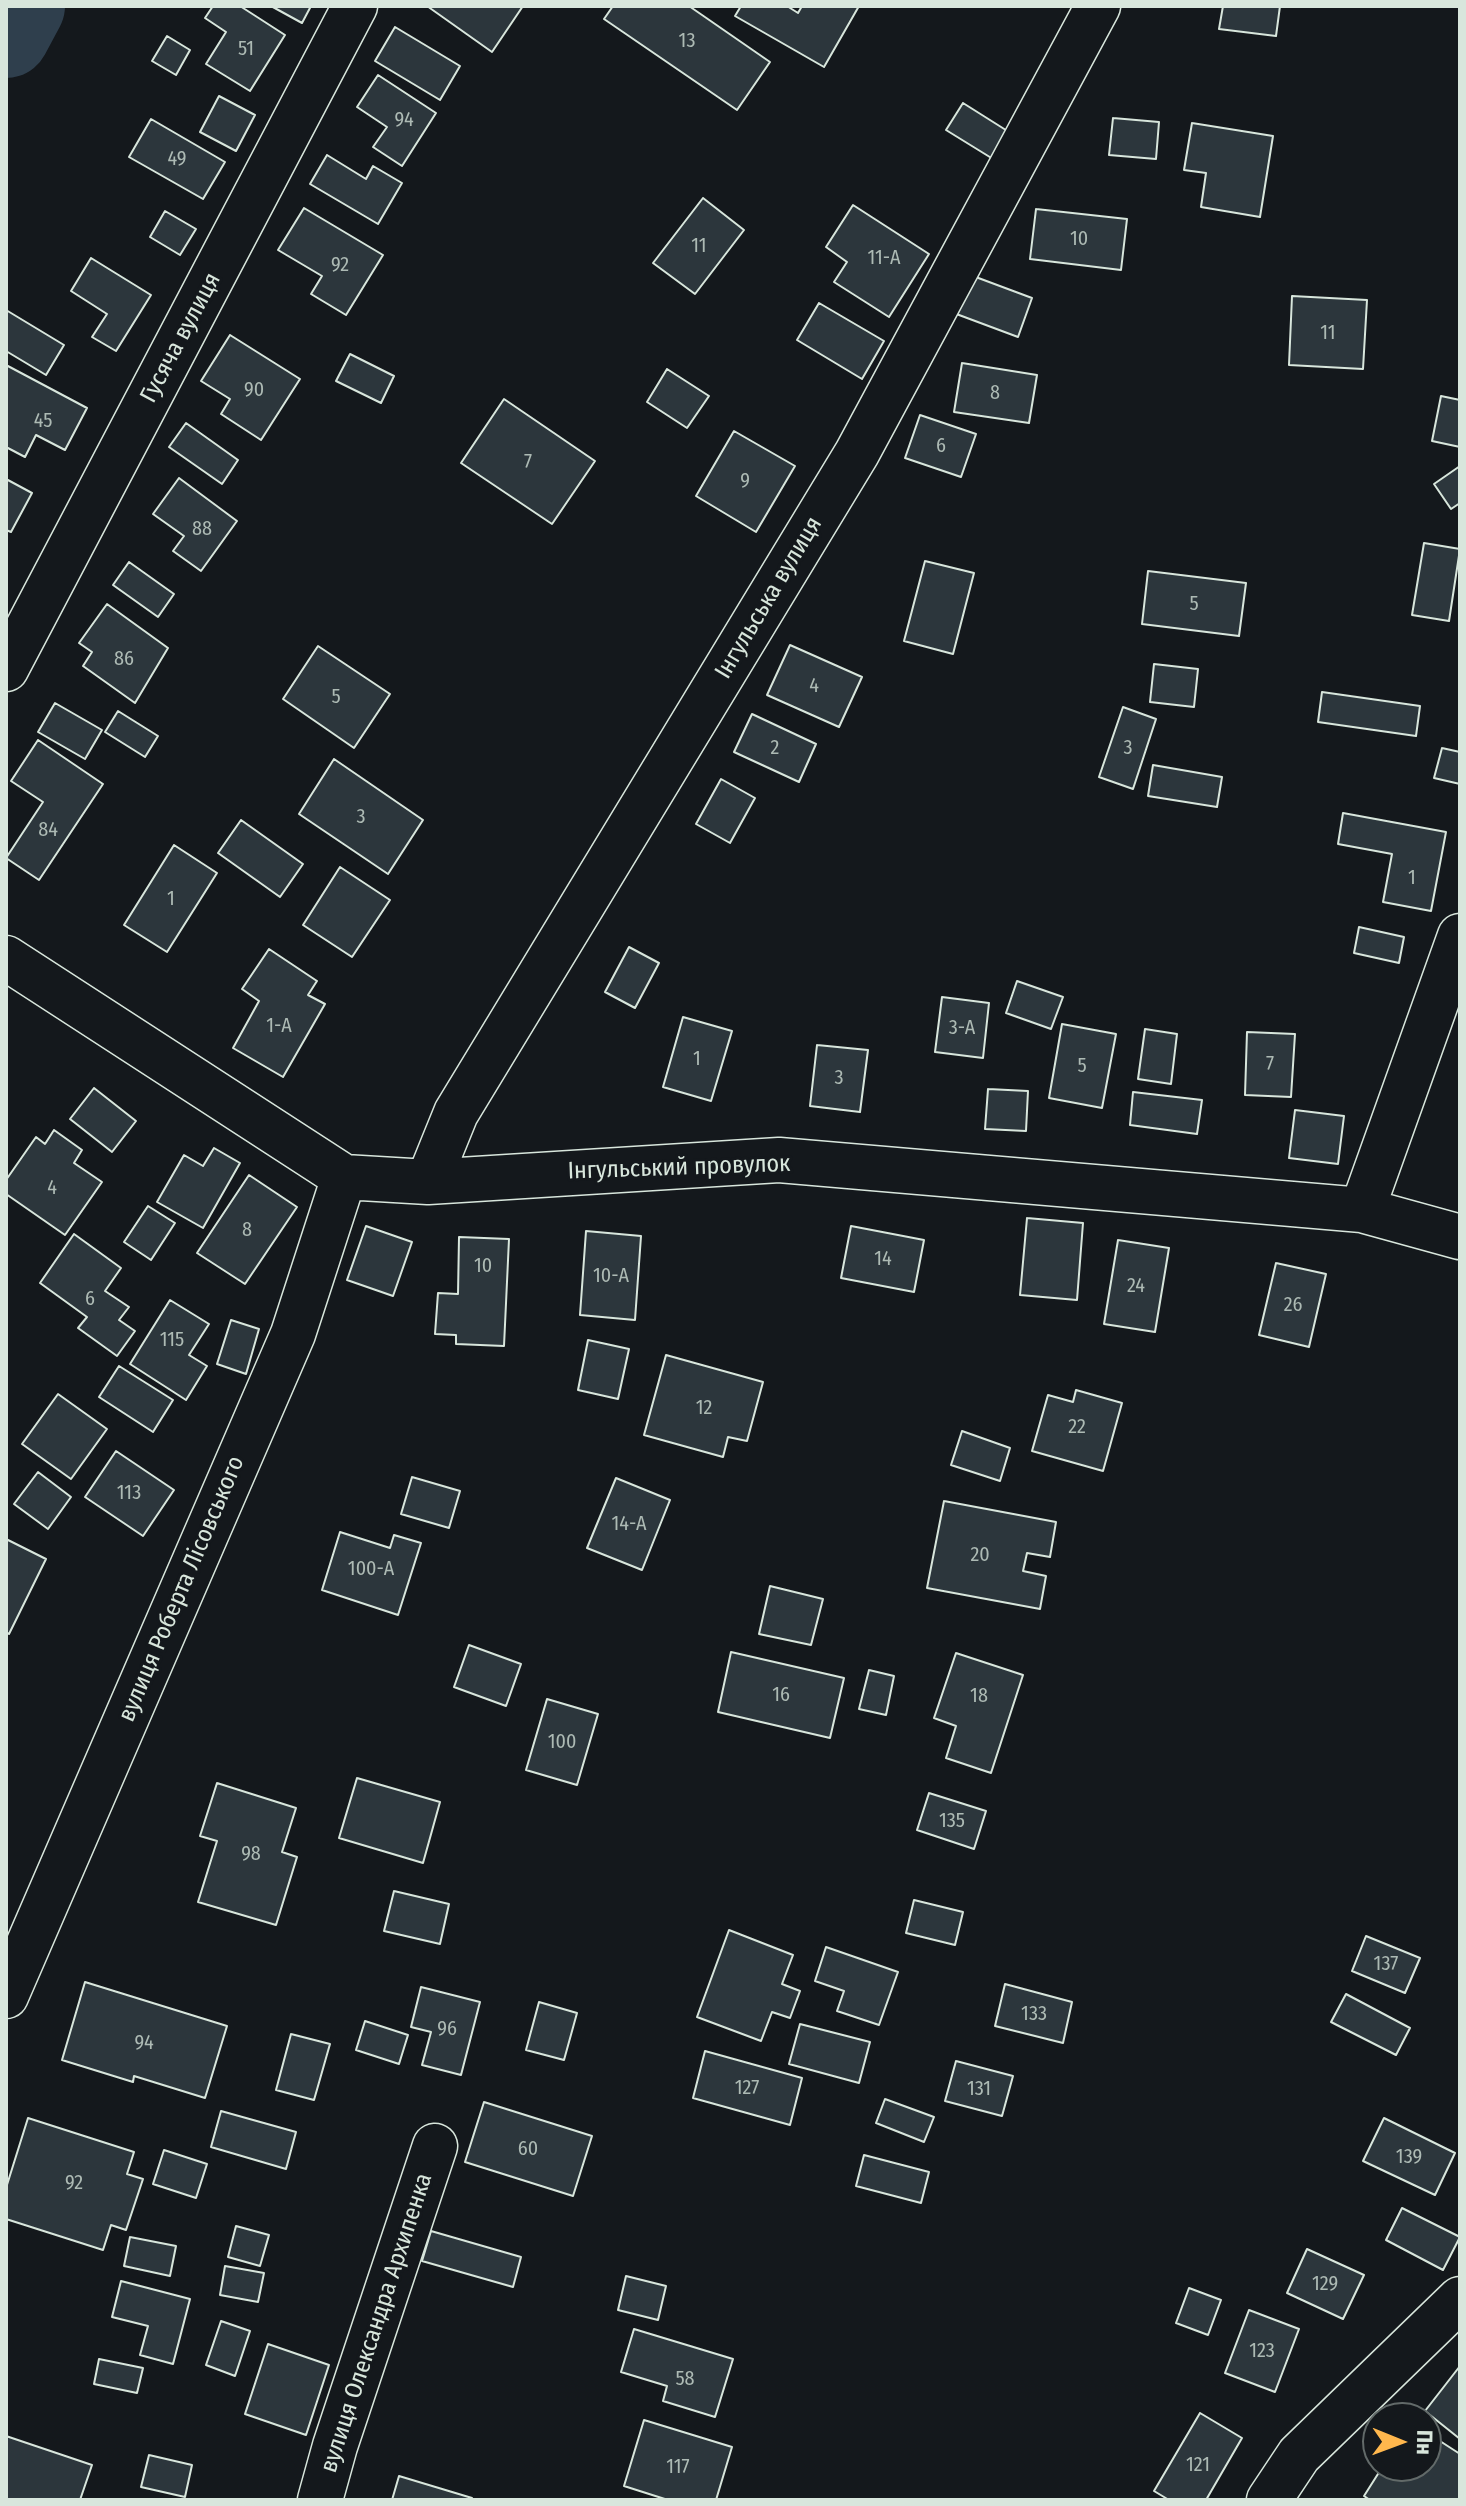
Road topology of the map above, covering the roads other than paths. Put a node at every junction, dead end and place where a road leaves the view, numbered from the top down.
1 (355, 6) edge
2 (1098, 6) edge
3 (6, 669) edge
4 (1460, 936) edge
5 (6, 958) edge
6 (344, 1177) junction
7 (428, 1182) junction
8 (1362, 1210) junction
9 (1460, 1237) edge
10 (6, 1996) edge
11 (435, 2146) dead end
12 (1460, 2299) edge
13 (320, 2500) edge
14 (1269, 2500) edge

1 - 3 street, Гусяча вулиця
2 - 7 street, Інгульська вулиця
4 - 8 street
5 - 6 street, Інгульський провулок
6 - 7 street, Інгульський провулок
6 - 10 street, вулиця Роберта Лісовського
7 - 8 street, Інгульський провулок
8 - 9 street, Інгульський провулок
11 - 13 street, вулиця Олександра Архипенка
12 - 14 street

